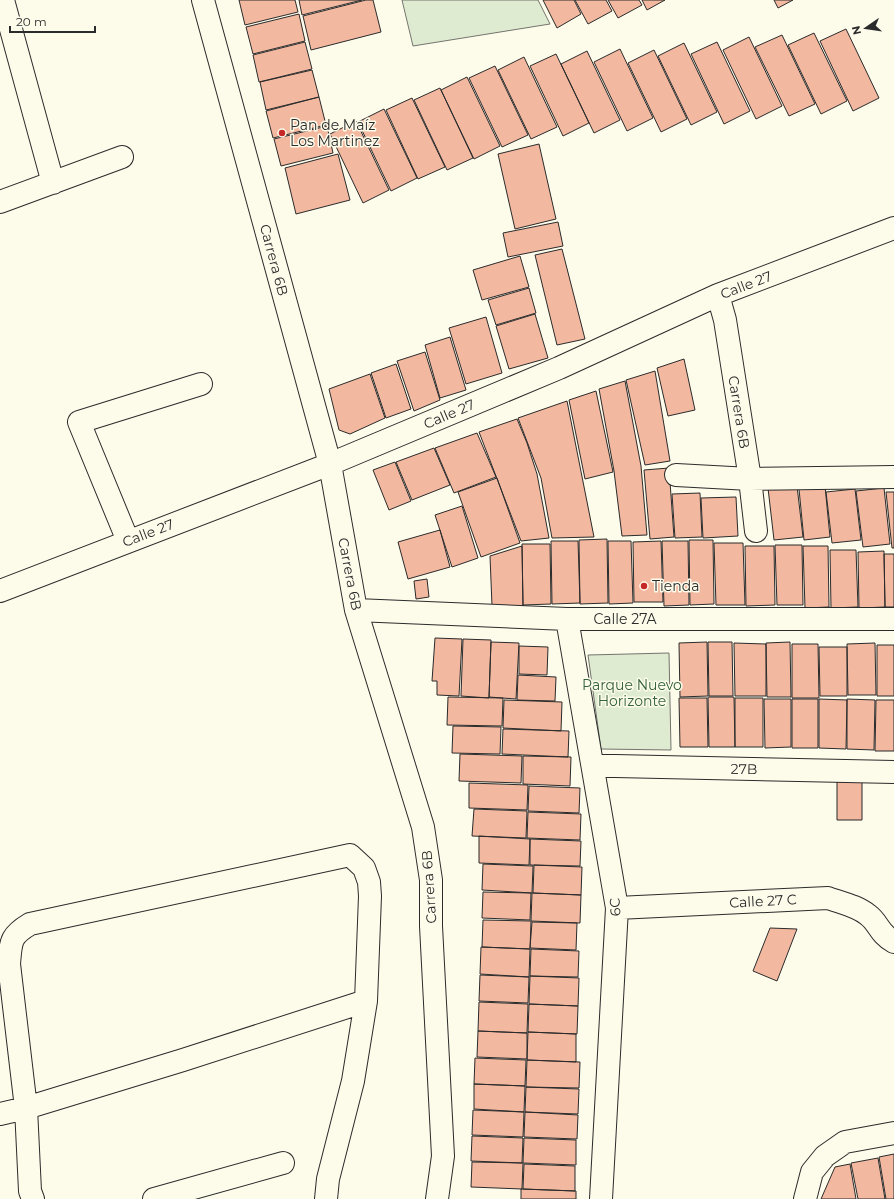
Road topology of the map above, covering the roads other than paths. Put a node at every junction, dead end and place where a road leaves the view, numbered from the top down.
1 (3, 0) edge
2 (203, 0) edge
3 (122, 156) dead end
4 (53, 183) junction
5 (0, 202) edge
6 (894, 228) edge
7 (718, 295) junction
8 (200, 384) dead end
9 (330, 464) junction
10 (676, 475) dead end
11 (894, 477) edge
12 (750, 479) junction
13 (756, 531) dead end
14 (128, 540) junction
15 (0, 591) edge
16 (356, 610) junction
17 (894, 618) edge
18 (567, 619) junction
19 (593, 766) junction
20 (894, 772) edge
21 (617, 908) junction
22 (894, 942) edge
23 (366, 1001) junction
24 (26, 1108) junction
25 (0, 1114) edge
26 (894, 1133) edge
27 (283, 1163) dead end
28 (33, 1199) edge
29 (154, 1199) edge
30 (326, 1199) edge
31 (437, 1199) edge
32 (602, 1199) edge
33 (804, 1199) edge

1 - 4 street
2 - 9 street, Carrera 6B
3 - 4 street
4 - 5 street
6 - 7 street, Calle 27
7 - 9 street, Calle 27
7 - 12 street, Carrera 6B
8 - 14 street
9 - 14 street, Calle 27
9 - 16 street, Carrera 6B
10 - 12 street
11 - 12 street
12 - 13 street, Carrera 6B
14 - 15 street, Calle 27
16 - 18 street, Calle 27A
16 - 31 street, Carrera 6B
17 - 18 street, Calle 27A
18 - 19 street, 6C
19 - 20 street, 27B
19 - 21 street, 6C
21 - 22 street, Calle 27 C
21 - 32 street, 6C
23 - 24 street
23 - 24 street
23 - 30 street
24 - 25 street
24 - 28 street
26 - 33 street
27 - 29 street

